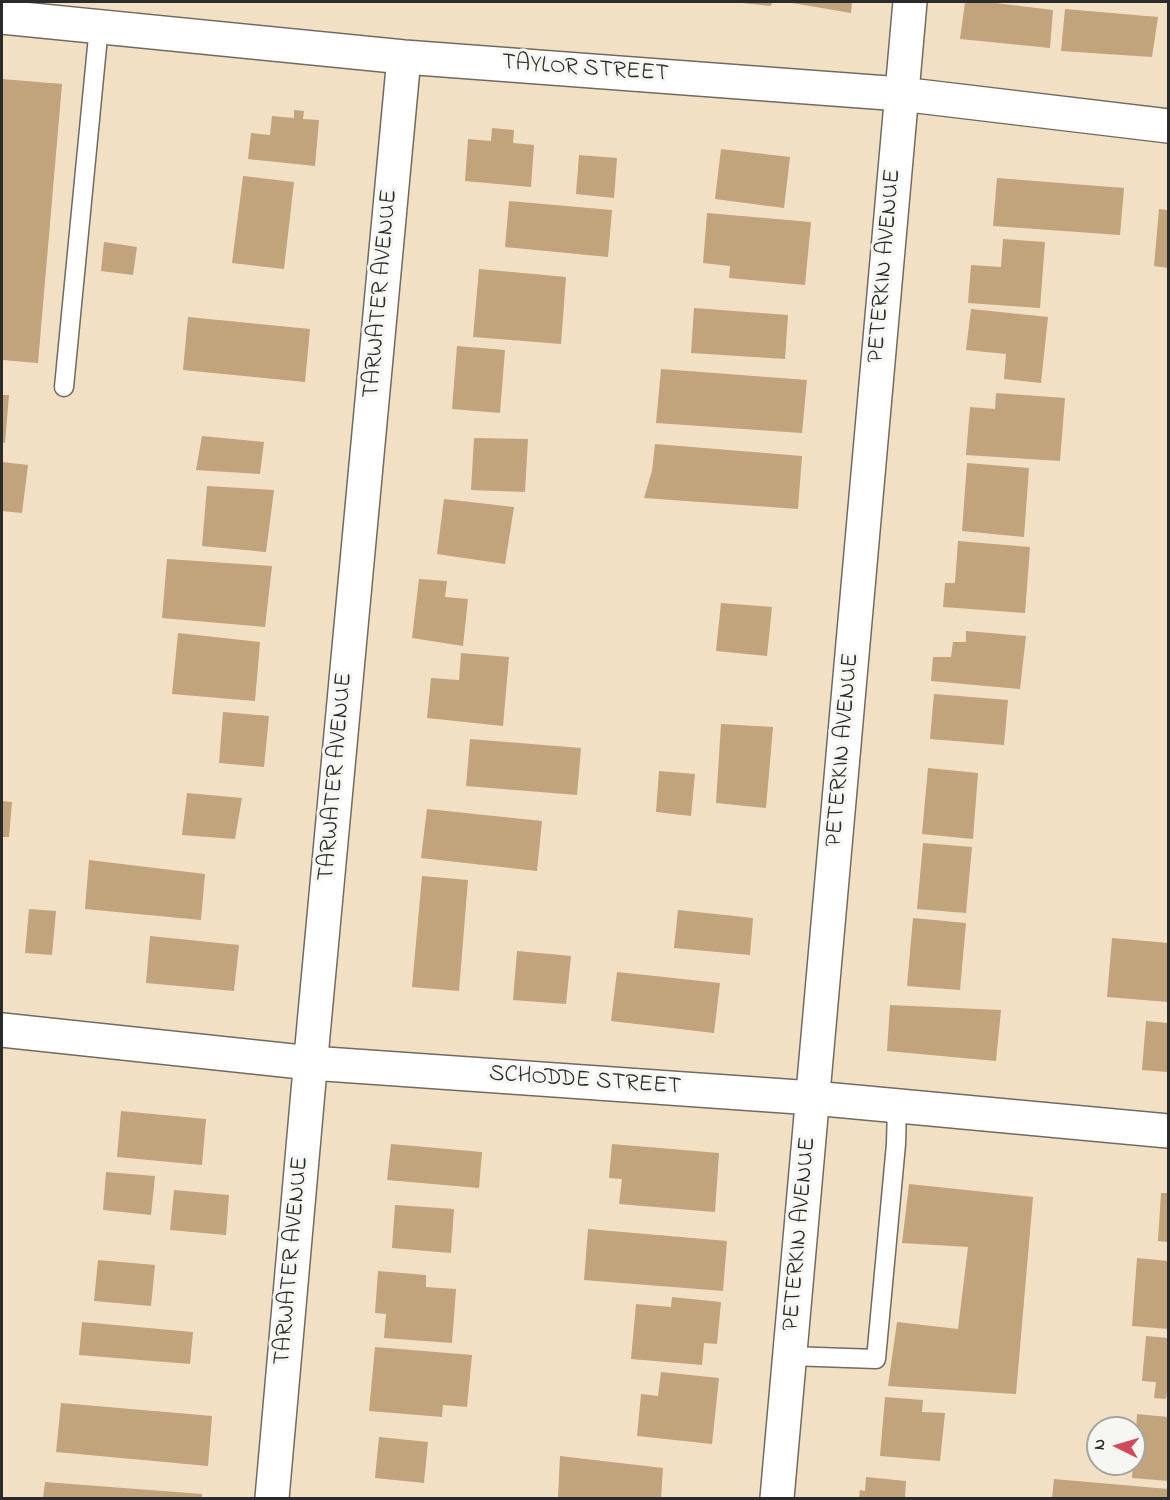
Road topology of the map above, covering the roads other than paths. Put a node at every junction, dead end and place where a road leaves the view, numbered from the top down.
1 (910, 2) edge
2 (2, 17) edge
3 (99, 26) junction
4 (404, 57) junction
5 (901, 94) junction
6 (1168, 126) edge
7 (64, 387) dead end
8 (2, 1030) edge
9 (310, 1063) junction
10 (813, 1098) junction
11 (897, 1106) junction
12 (1168, 1131) edge
13 (790, 1356) junction
14 (272, 1498) edge
15 (777, 1498) edge

1 - 5 street, PETERKIN AVENUE
2 - 3 street, TAYLOR STREET
3 - 4 street, TAYLOR STREET
3 - 7 lane
4 - 5 street, TAYLOR STREET
4 - 9 street, TARWATER AVENUE
5 - 6 street, TAYLOR STREET
5 - 10 street, PETERKIN AVENUE
8 - 9 street, SCHODDE STREET
9 - 10 street, SCHODDE STREET
9 - 14 street, TARWATER AVENUE
10 - 11 street, SCHODDE STREET
10 - 13 street, PETERKIN AVENUE
11 - 12 street, SCHODDE STREET
11 - 13 lane
13 - 15 street, PETERKIN AVENUE

